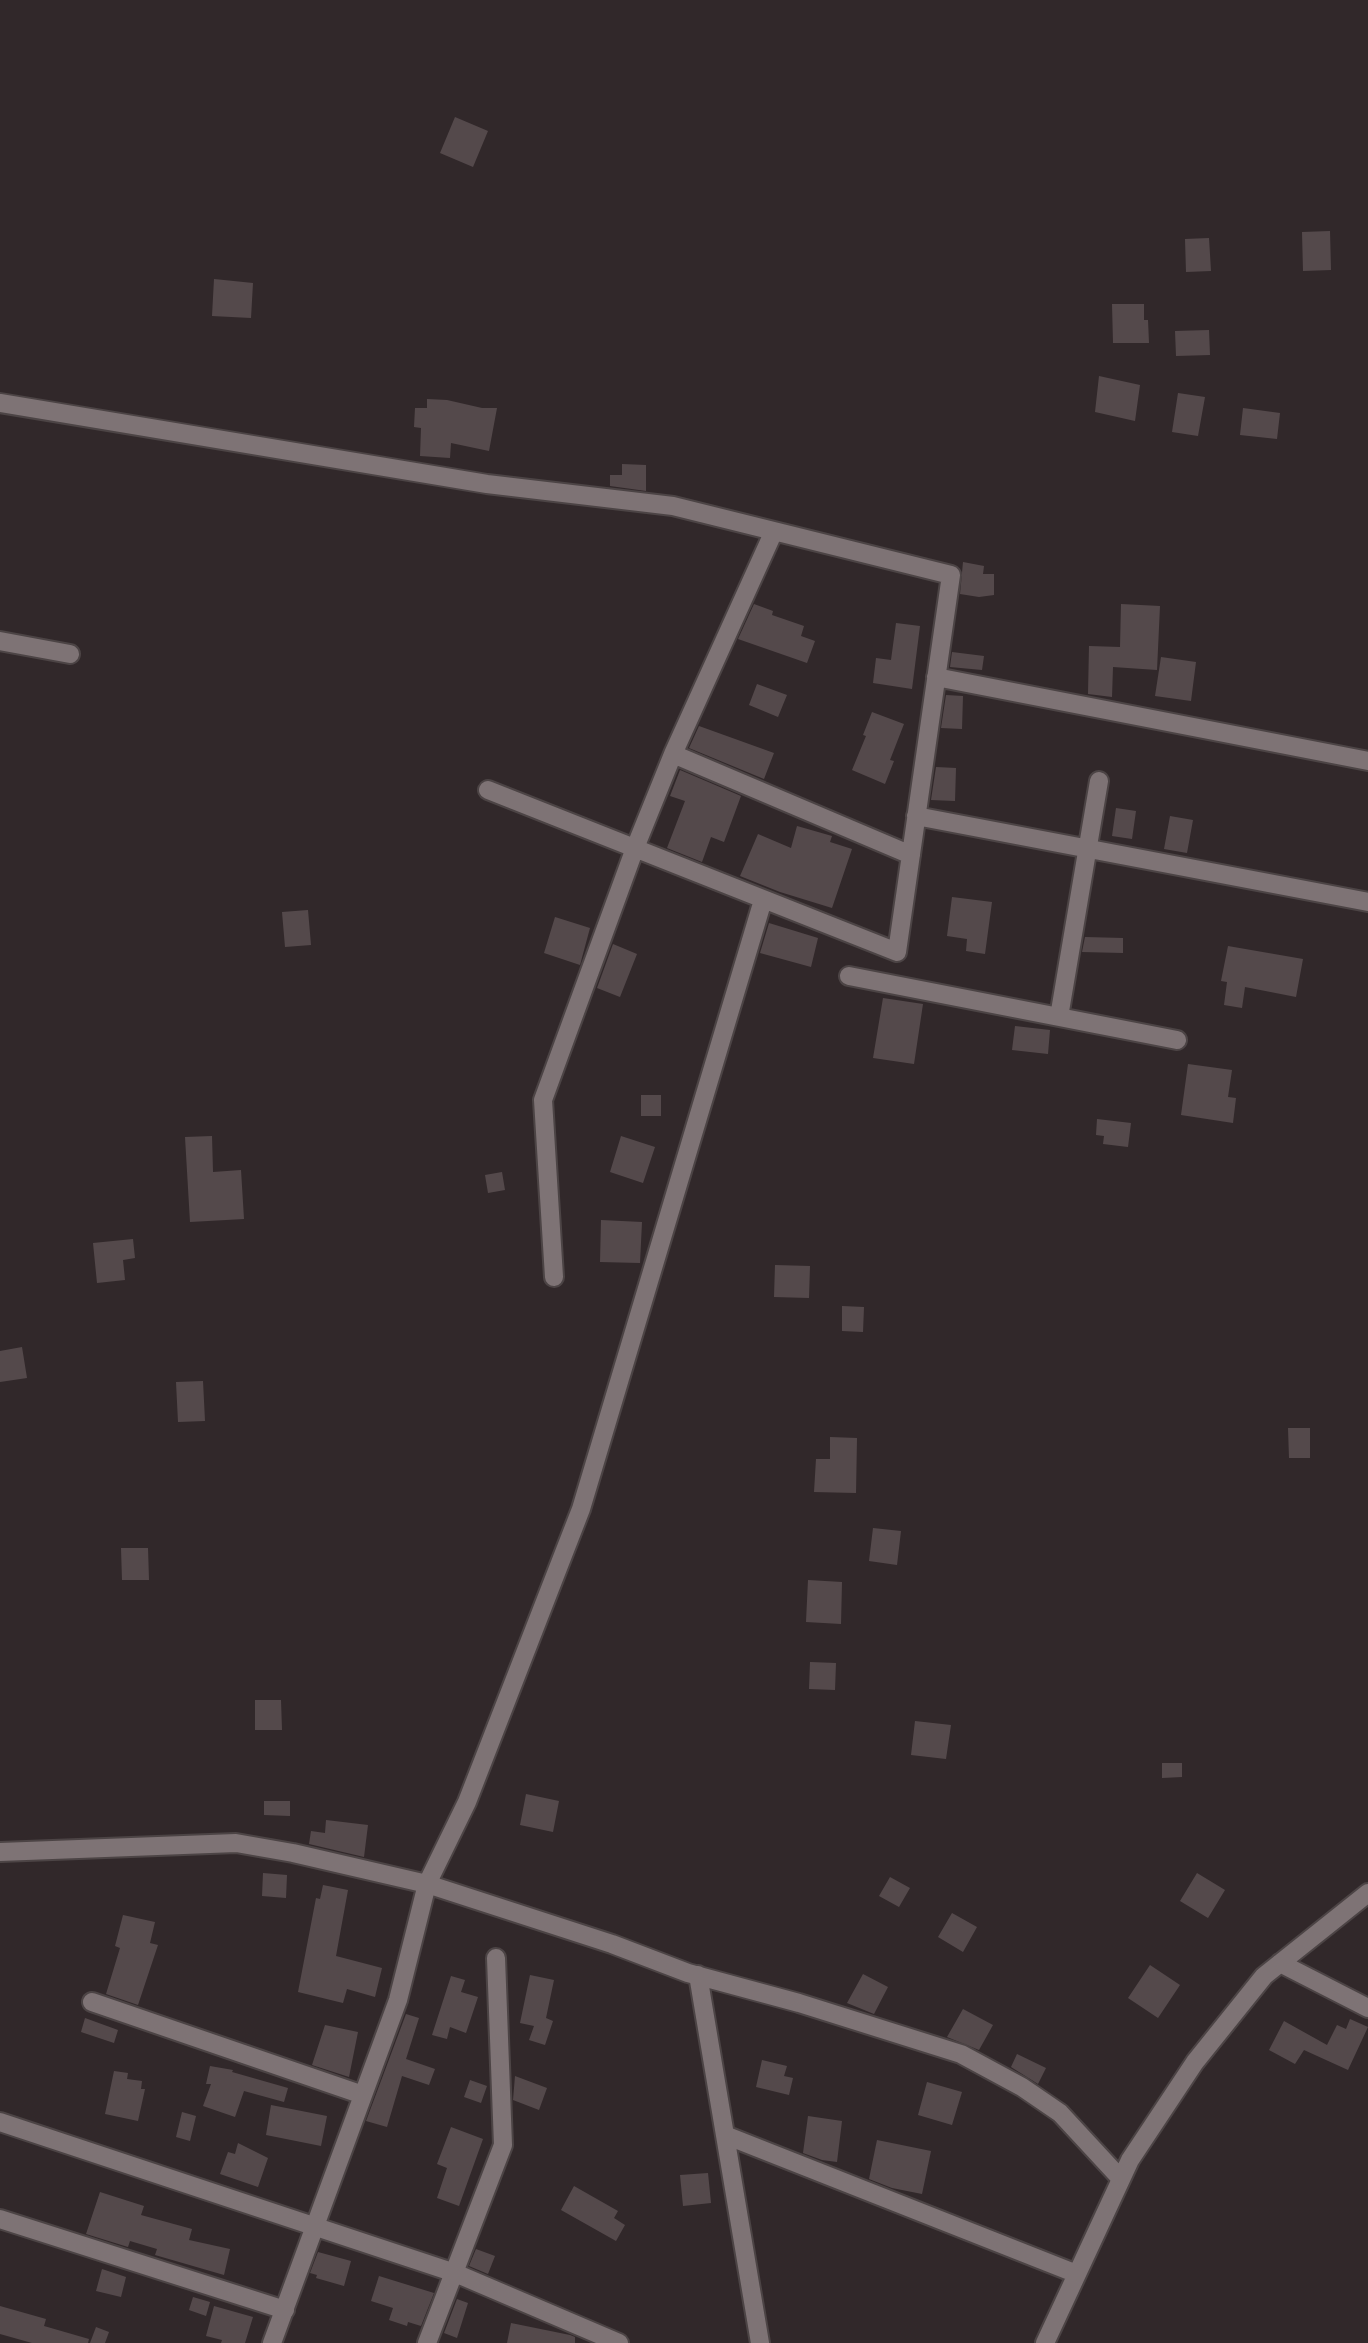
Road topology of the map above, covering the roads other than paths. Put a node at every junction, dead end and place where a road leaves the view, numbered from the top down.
1 (0, 403) edge
2 (774, 531) junction
3 (0, 641) edge
4 (70, 654) dead end
5 (936, 677) junction
6 (673, 754) junction
7 (1368, 761) edge
8 (1099, 781) dead end
9 (488, 790) dead end
10 (916, 816) junction
11 (635, 848) junction
12 (1087, 848) junction
13 (911, 855) junction
14 (763, 900) junction
15 (1368, 902) edge
16 (849, 976) dead end
17 (1059, 1017) junction
18 (1177, 1040) dead end
19 (554, 1277) dead end
20 (0, 1852) edge
21 (427, 1884) junction
22 (1368, 1893) edge
23 (496, 1958) dead end
24 (1280, 1963) junction
25 (698, 1975) junction
26 (92, 2002) dead end
27 (1368, 2008) edge
28 (363, 2095) junction
29 (0, 2122) edge
30 (725, 2135) junction
31 (1121, 2179) junction
32 (0, 2219) edge
33 (315, 2226) junction
34 (455, 2273) junction
35 (1077, 2274) junction
36 (285, 2310) junction
37 (272, 2343) edge
38 (427, 2343) edge
39 (619, 2343) edge
40 (760, 2343) edge
41 (1045, 2343) edge

1 - 2 street
2 - 5 street
2 - 6 street
3 - 4 street
5 - 7 street
5 - 10 street
6 - 11 street
6 - 13 street
8 - 12 street
9 - 11 street
10 - 12 street
10 - 13 street
11 - 14 street
11 - 19 street
12 - 15 street
12 - 17 street
13 - 14 street
14 - 21 street
16 - 17 street
17 - 18 street
20 - 21 street
21 - 25 street
21 - 28 street
22 - 24 street
23 - 34 street
24 - 27 street
24 - 31 street
25 - 30 street
25 - 31 street
26 - 28 street
28 - 33 street
29 - 33 street
30 - 35 street
30 - 40 street
31 - 35 street
32 - 36 street
33 - 34 street
33 - 36 street
34 - 38 street
34 - 39 street
35 - 41 street
36 - 37 street

